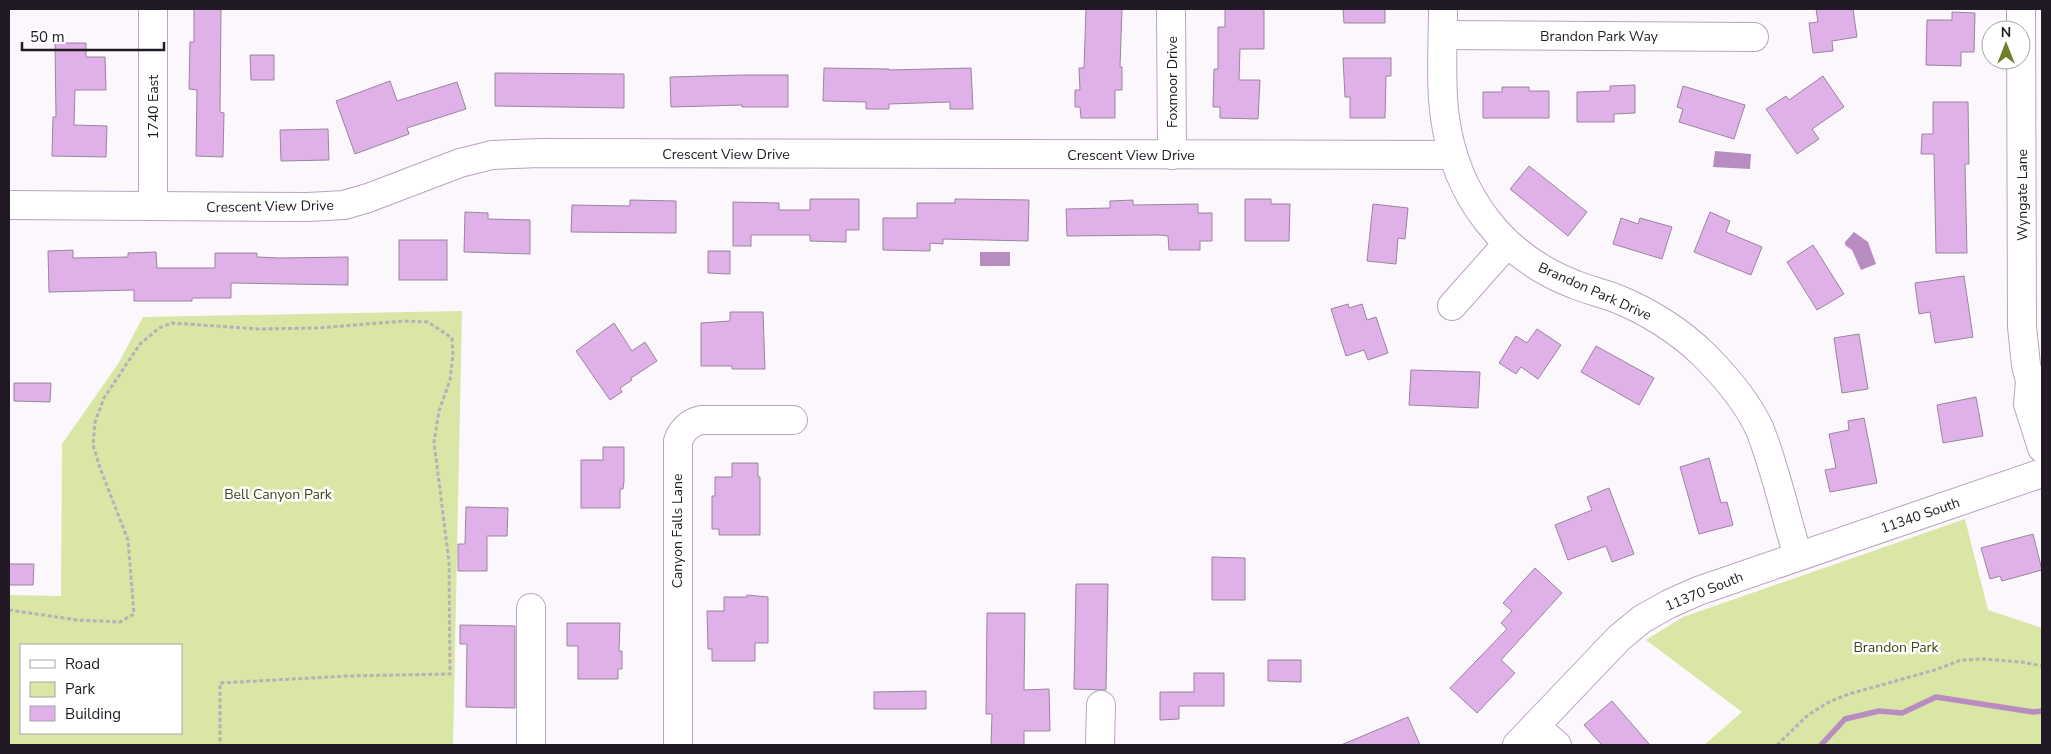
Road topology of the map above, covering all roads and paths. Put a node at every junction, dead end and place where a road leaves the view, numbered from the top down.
1 (152, 9) edge
2 (1172, 9) edge
3 (1443, 9) edge
4 (1443, 35) junction
5 (1754, 37) dead end
6 (2022, 70) edge
7 (1172, 155) junction
8 (1452, 155) junction
9 (9, 205) edge
10 (153, 206) junction
11 (1508, 244) junction
12 (1452, 306) dead end
13 (2036, 390) edge
14 (793, 420) dead end
15 (2042, 448) edge
16 (2042, 473) edge
17 (1798, 556) junction
18 (531, 608) dead end
19 (9, 610) edge
20 (2042, 666) edge
21 (1101, 705) dead end
22 (1526, 736) edge
23 (220, 745) edge
24 (531, 745) edge
25 (678, 745) edge
26 (1100, 745) edge
27 (1557, 745) edge
28 (1776, 745) edge

1 - 10 street, 1740 East
2 - 7 street, Foxmoor Drive
3 - 4 street, Brandon Park Drive
4 - 5 street, Brandon Park Way
4 - 8 street, Brandon Park Drive
6 - 13 street, Wyngate Lane
7 - 8 street, Crescent View Drive
7 - 10 street, Crescent View Drive
8 - 11 street, Brandon Park Drive
9 - 10 street, Crescent View Drive
11 - 12 street
11 - 17 street, Brandon Park Drive
13 - 15 street, Wyngate Lane
14 - 25 street, Canyon Falls Lane
16 - 17 street, 11340 South
17 - 22 street, 11370 South
18 - 24 street
19 - 23 path
20 - 28 path
21 - 26 street
22 - 27 street

